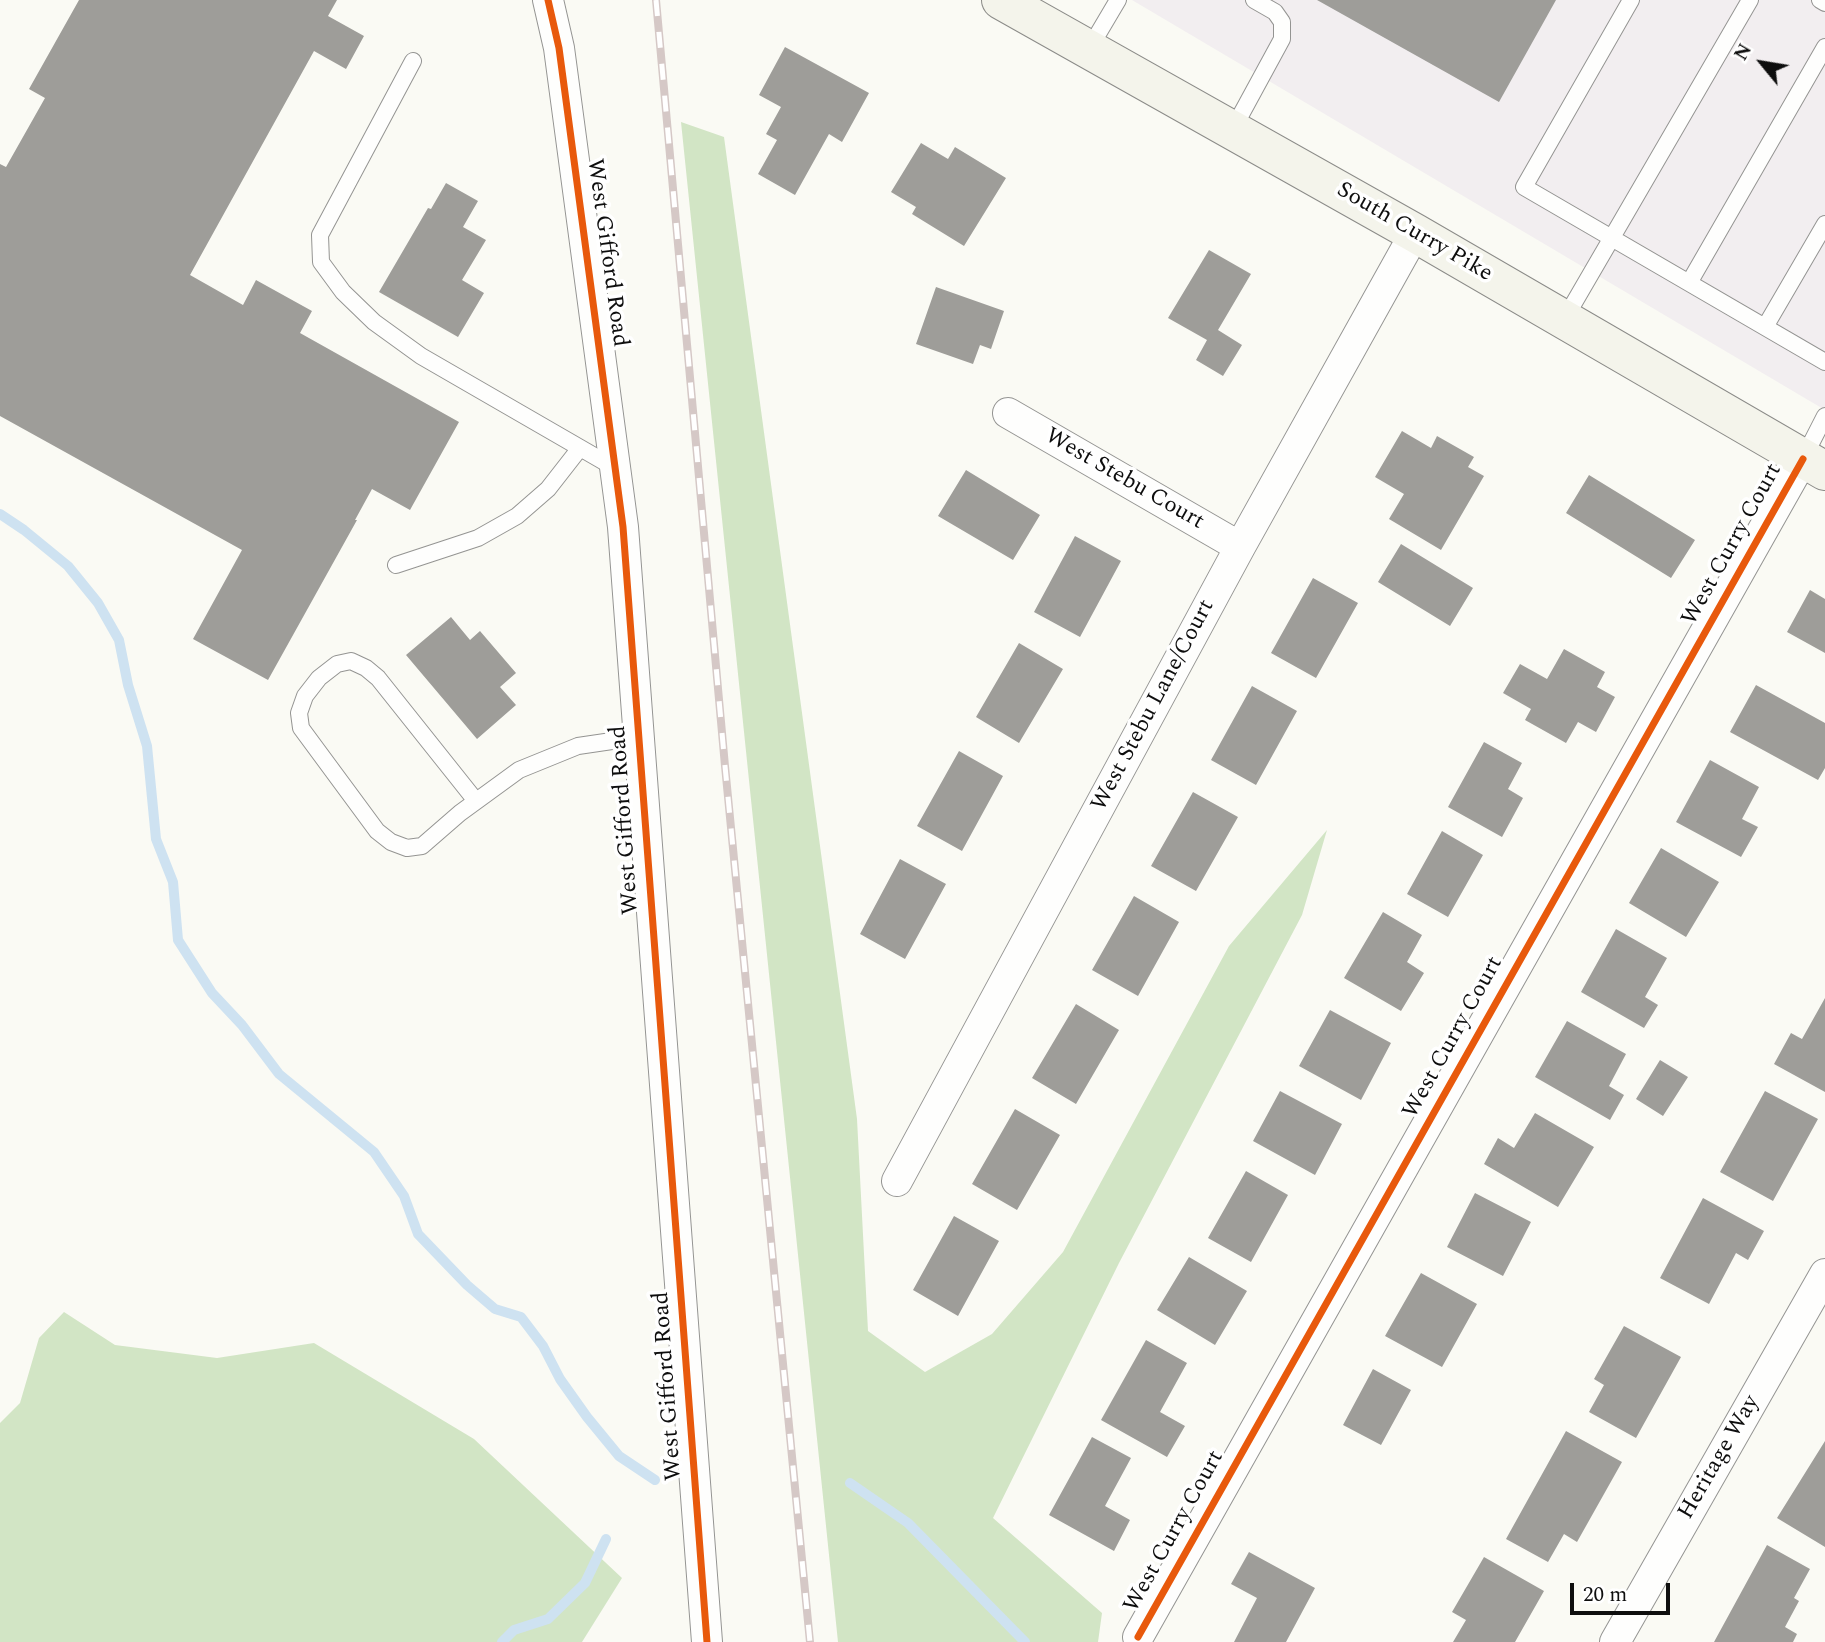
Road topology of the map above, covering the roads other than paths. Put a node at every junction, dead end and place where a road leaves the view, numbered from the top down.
1 (548, 0) edge
2 (1001, 0) edge
3 (1118, 0) edge
4 (1254, 0) edge
5 (1631, 0) edge
6 (1750, 0) edge
7 (1820, 0) edge
8 (1825, 3) edge
9 (1825, 47) edge
10 (1088, 50) junction
11 (413, 61) dead end
12 (1232, 131) junction
13 (1825, 224) edge
14 (1415, 233) junction
15 (1611, 238) junction
16 (1689, 283) junction
17 (1564, 320) junction
18 (1765, 327) junction
19 (1825, 362) edge
20 (1008, 413) dead end
21 (1825, 416) edge
22 (580, 447) junction
23 (1814, 465) edge
24 (615, 468) junction
25 (1240, 547) junction
26 (396, 565) dead end
27 (639, 737) junction
28 (476, 801) junction
29 (897, 1181) dead end
30 (1825, 1274) edge
31 (1138, 1637) dead end
32 (707, 1642) edge
33 (1615, 1642) edge

1 - 24 street, West Gifford Road
2 - 10 main road, South Curry Pike
3 - 10 lane
4 - 12 lane
5 - 15 lane
6 - 15 lane
7 - 8 lane
9 - 16 lane
10 - 12 main road, South Curry Pike
11 - 22 lane
12 - 14 main road, South Curry Pike
13 - 18 lane
14 - 17 main road, South Curry Pike
14 - 25 street, West Stebu Lane/Court
15 - 16 lane
15 - 17 lane
16 - 18 lane
17 - 23 main road, South Curry Pike
18 - 19 lane
20 - 25 street, West Stebu Court
21 - 23 lane
22 - 24 lane
22 - 26 lane
23 - 31 street, West Curry Court
24 - 27 street, West Gifford Road
25 - 29 street, West Stebu Lane/Court
27 - 28 lane
27 - 32 street, West Gifford Road
28 - 28 lane
30 - 33 street, Heritage Way

